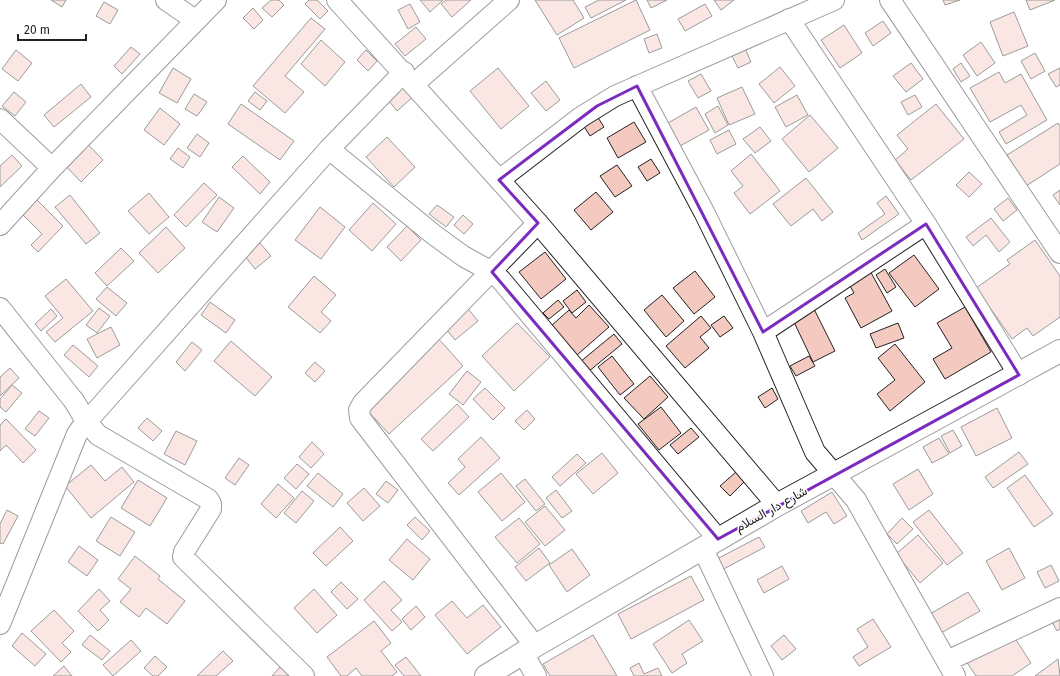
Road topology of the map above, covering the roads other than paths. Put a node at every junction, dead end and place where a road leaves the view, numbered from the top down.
1 (166, 0) edge
2 (216, 0) edge
3 (337, 0) edge
4 (509, 0) edge
5 (834, 0) edge
6 (890, 0) edge
7 (789, 19) junction
8 (195, 20) junction
9 (409, 78) junction
10 (637, 86) junction
11 (0, 119) edge
12 (329, 149) junction
13 (52, 168) junction
14 (499, 180) junction
15 (538, 223) junction
16 (926, 224) junction
17 (0, 225) edge
18 (1060, 253) edge
19 (492, 272) junction
20 (0, 308) edge
21 (763, 332) junction
22 (1060, 351) edge
23 (1019, 375) junction
24 (86, 421) junction
25 (834, 474) junction
26 (777, 505) junction
27 (711, 544) junction
28 (1060, 608) edge
29 (0, 624) edge
30 (529, 650) junction
31 (951, 668) edge
32 (304, 676) edge
33 (486, 676) edge
34 (536, 676) edge
35 (763, 676) edge

1 - 8 street
2 - 8 street
3 - 9 street
4 - 9 street
5 - 7 street
6 - 18 street
7 - 10 street
7 - 16 street
8 - 13 street
9 - 12 street
9 - 14 street
10 - 14 street
10 - 21 street
11 - 13 street
12 - 19 street
12 - 24 street
13 - 17 street
14 - 15 street
15 - 19 street
15 - 26 street
16 - 21 street
16 - 23 street
19 - 27 street
19 - 30 street
20 - 24 street
21 - 25 street
22 - 23 street, شارع دار السلام
23 - 25 street, شارع دار السلام
24 - 29 street
24 - 32 street
25 - 26 street, شارع دار السلام
25 - 31 street
26 - 27 street, شارع دار السلام
27 - 30 street, شارع دار السلام
27 - 35 street
28 - 31 street
30 - 33 street, شارع دار السلام
30 - 34 street

